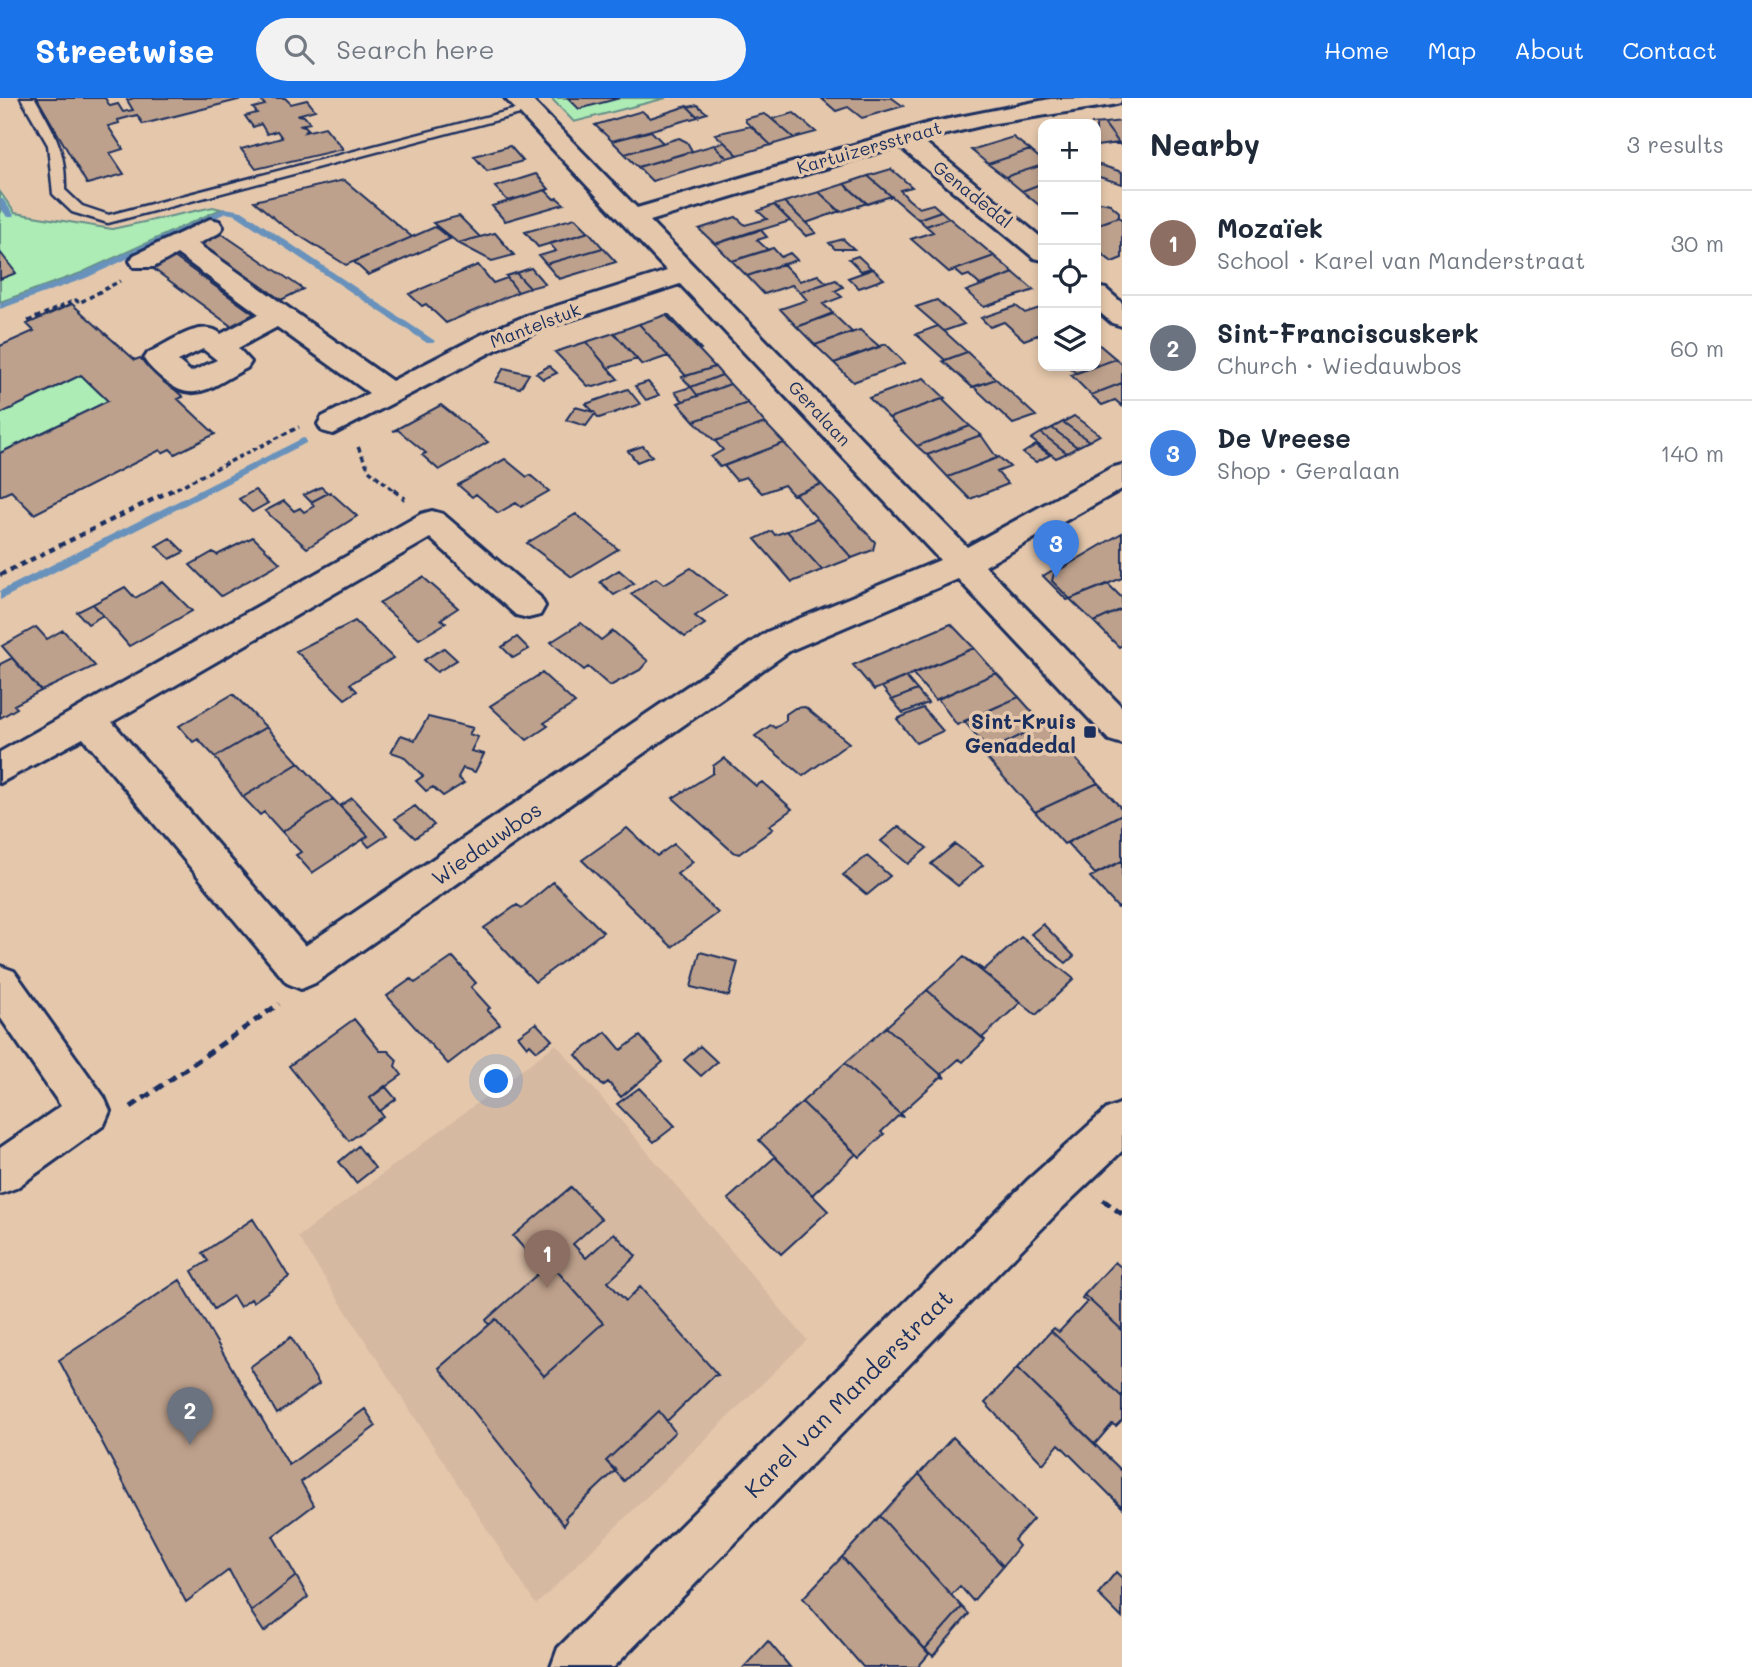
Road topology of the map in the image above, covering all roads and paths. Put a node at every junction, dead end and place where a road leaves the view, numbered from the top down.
1 (28, 98) edge
2 (1112, 98) edge
3 (522, 104) edge
4 (903, 137) junction
5 (631, 218) junction
6 (210, 228) dead end
7 (179, 243) junction
8 (1038, 248) edge
9 (144, 261) joint
10 (687, 273) junction
11 (1101, 299) edge
12 (280, 314) junction
13 (1122, 317) edge
14 (28, 321) dead end
15 (218, 347) dead end
16 (390, 394) junction
17 (333, 424) junction
18 (1122, 475) edge
19 (432, 522) junction
20 (963, 564) junction
21 (0, 575) edge
22 (528, 606) dead end
23 (88, 719) junction
24 (1122, 730) edge
25 (0, 769) edge
26 (301, 971) junction
27 (0, 985) edge
28 (89, 1111) junction
29 (1122, 1123) edge
30 (0, 1173) edge
31 (577, 1667) edge

1 - 3 lane
2 - 4 street, Kartuizersstraat
3 - 5 street, Geralaan
4 - 5 street, Kartuizersstraat
4 - 8 street, Genadedal
5 - 10 street, Geralaan
6 - 7 street
7 - 9 street
7 - 12 street
9 - 14 path
10 - 16 street, Mantelstuk
10 - 20 street, Geralaan
11 - 13 street
12 - 15 street
12 - 16 street
16 - 17 street, Mantelstuk
17 - 19 path
17 - 21 path
18 - 20 street
19 - 22 street
19 - 23 street
20 - 24 street, Geralaan
20 - 26 street, Wiedauwbos
23 - 25 street
23 - 26 street
26 - 28 path
27 - 28 street
28 - 30 street
29 - 31 street, Karel van Manderstraat

